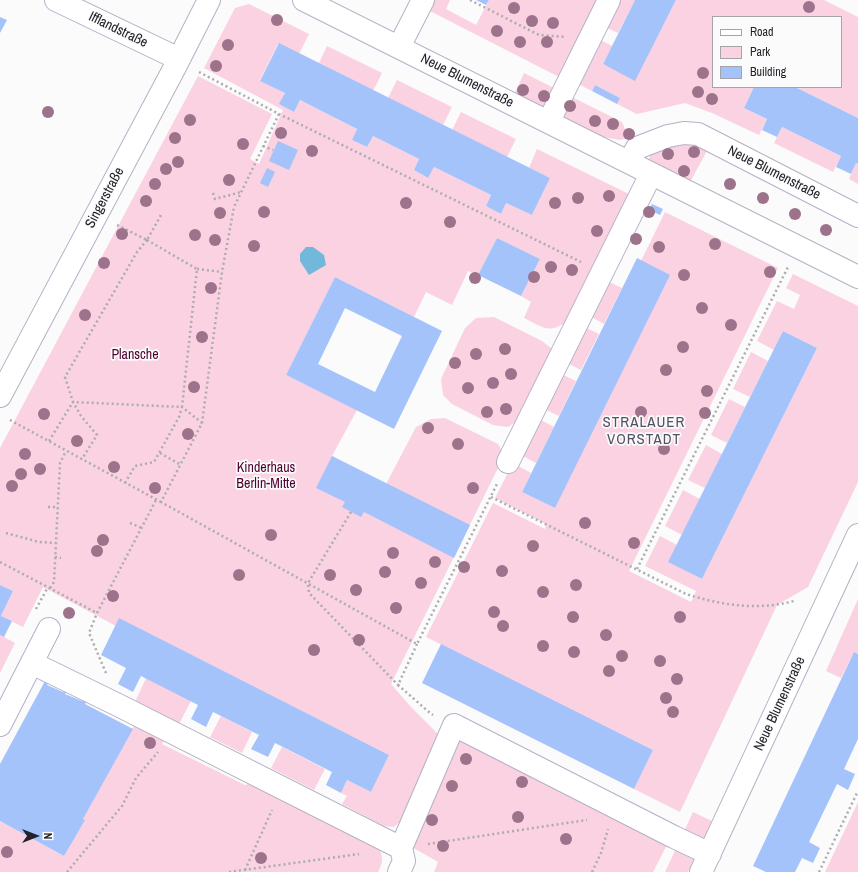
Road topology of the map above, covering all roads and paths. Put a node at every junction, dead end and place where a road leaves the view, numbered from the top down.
1 (56, 0) edge
2 (209, 0) edge
3 (304, 0) edge
4 (423, 0) edge
5 (470, 0) edge
6 (609, 0) edge
7 (590, 38) junction
8 (399, 46) junction
9 (187, 65) junction
10 (279, 114) junction
11 (549, 121) junction
12 (263, 146) junction
13 (273, 150) dead end
14 (629, 162) junction
15 (651, 174) junction
16 (242, 192) junction
17 (213, 193) dead end
18 (161, 215) dead end
19 (858, 216) edge
20 (115, 223) dead end
21 (147, 240) junction
22 (798, 247) junction
23 (196, 269) junction
24 (222, 272) junction
25 (601, 272) junction
26 (858, 277) edge
27 (0, 396) edge
28 (73, 402) junction
29 (182, 407) junction
30 (10, 420) dead end
31 (202, 423) junction
32 (49, 441) junction
33 (66, 451) junction
34 (160, 453) junction
35 (82, 460) junction
36 (508, 462) joint
37 (181, 465) junction
38 (125, 483) junction
39 (491, 496) junction
40 (156, 500) junction
41 (161, 502) junction
42 (48, 507) dead end
43 (58, 507) junction
44 (351, 512) dead end
45 (130, 523) dead end
46 (142, 528) junction
47 (6, 533) dead end
48 (858, 535) edge
49 (56, 543) junction
50 (55, 558) junction
51 (61, 558) dead end
52 (0, 562) edge
53 (637, 569) junction
54 (308, 584) junction
55 (49, 587) junction
56 (794, 601) dead end
57 (97, 613) junction
58 (34, 614) dead end
59 (49, 629) dead end
60 (417, 644) junction
61 (32, 663) junction
62 (398, 685) junction
63 (120, 706) junction
64 (0, 725) edge
65 (454, 725) junction
66 (174, 733) junction
67 (282, 787) junction
68 (858, 791) edge
69 (614, 806) junction
70 (401, 848) junction
71 (362, 854) dead end
72 (706, 863) edge
73 (259, 868) junction
74 (245, 870) junction
75 (67, 872) edge
76 (229, 872) edge
77 (258, 872) edge
78 (399, 872) edge
79 (592, 872) edge
80 (819, 872) edge

1 - 9 street, Ifflandstraße
2 - 9 street, Singerstraße
3 - 8 street, Neue Blumenstraße
4 - 8 street
5 - 7 path
6 - 7 street
7 - 11 street
8 - 11 street, Neue Blumenstraße
9 - 10 path
9 - 27 street, Singerstraße
10 - 12 path
10 - 25 path
11 - 14 street, Neue Blumenstraße
12 - 13 path
12 - 16 path
14 - 15 street, Neue Blumenstraße
14 - 19 street, Neue Blumenstraße
15 - 22 street, Neue Blumenstraße
15 - 25 street
16 - 17 path
16 - 24 path
18 - 21 path
20 - 21 path
21 - 23 path
21 - 28 path
22 - 26 street, Neue Blumenstraße
22 - 53 path
23 - 24 path
23 - 29 path
24 - 31 path
25 - 36 street
28 - 29 path
28 - 32 path
28 - 35 path
29 - 31 path
29 - 34 path
30 - 32 path
31 - 37 path
32 - 33 path
33 - 35 path
33 - 43 path
34 - 37 path
34 - 38 path
35 - 38 path
36 - 39 path
37 - 41 path
38 - 40 path
39 - 53 path
39 - 60 path
40 - 41 path
40 - 46 path
41 - 54 path
42 - 43 path
43 - 49 path
44 - 54 path
45 - 46 path
46 - 57 path
47 - 49 path
48 - 72 street, Neue Blumenstraße
49 - 50 path
50 - 51 path
50 - 55 path
52 - 55 path
53 - 56 path
54 - 60 path
54 - 62 path
55 - 57 path
55 - 58 path
57 - 63 path
59 - 61 street
60 - 62 path
61 - 63 street
61 - 64 street
62 - 65 path
63 - 66 street
65 - 69 street
65 - 70 street
66 - 67 street
66 - 75 path
67 - 70 street
67 - 74 path
68 - 80 path
69 - 70 path
69 - 72 street
69 - 79 path
70 - 78 street
71 - 73 path
73 - 74 path
73 - 77 path
74 - 76 path

